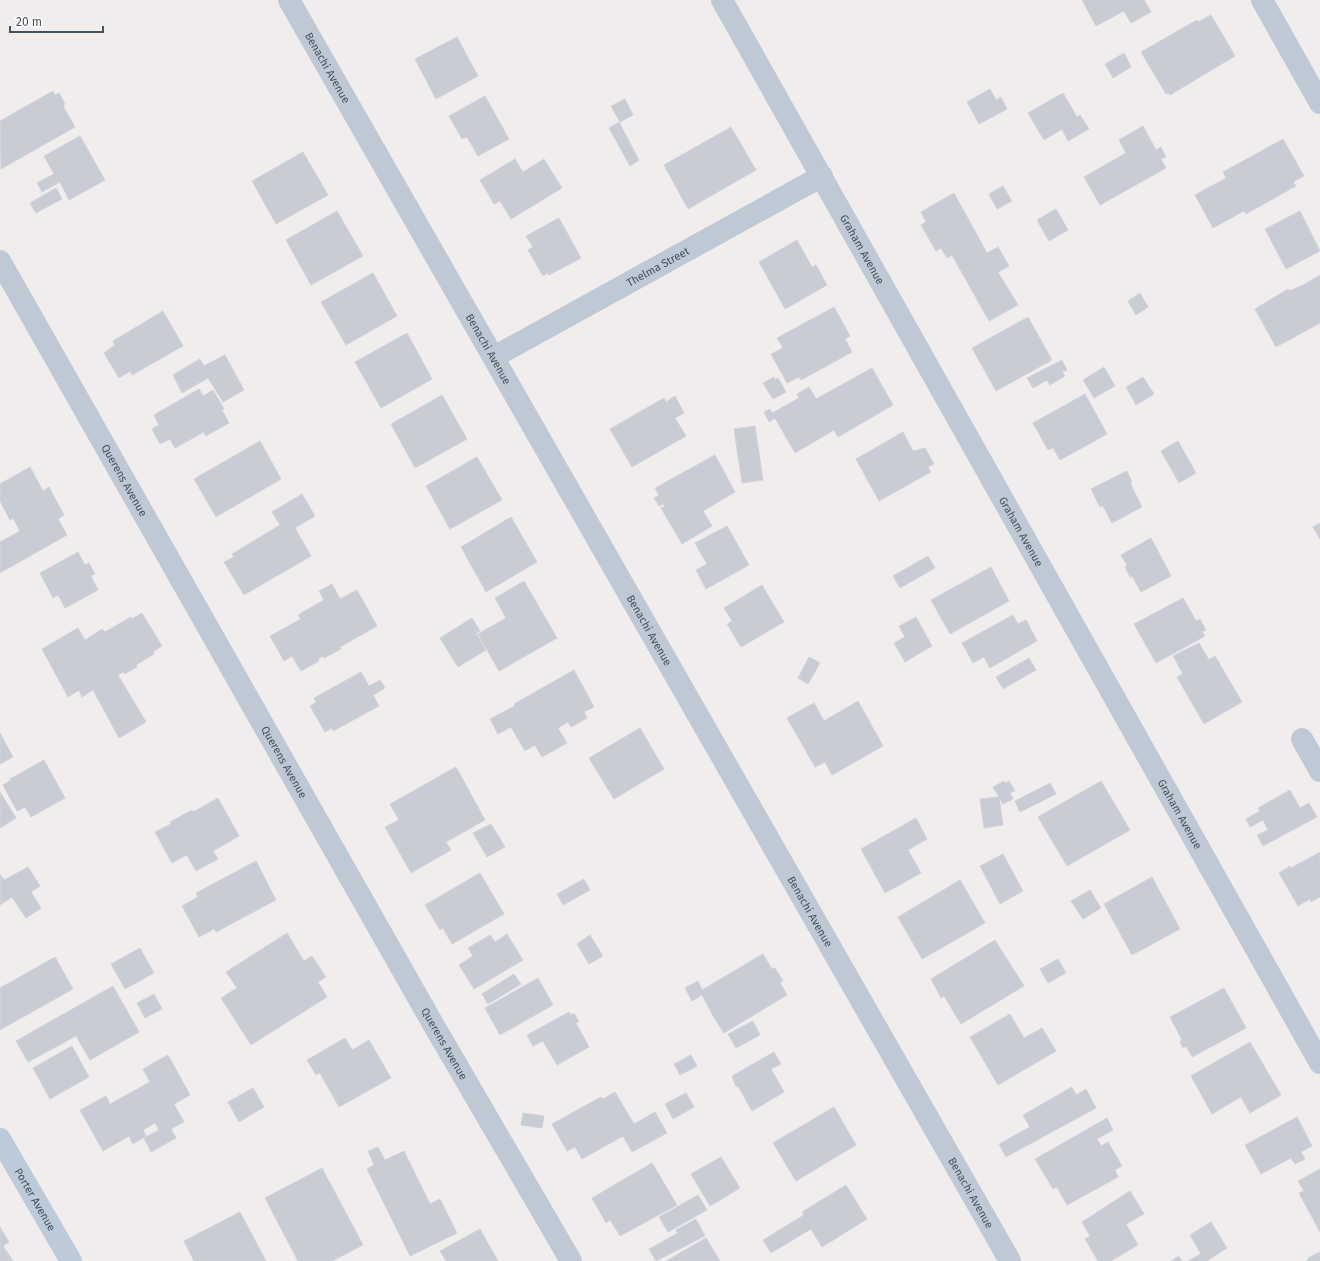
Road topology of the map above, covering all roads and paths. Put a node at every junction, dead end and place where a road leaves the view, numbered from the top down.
1 (289, 0) edge
2 (722, 0) edge
3 (1262, 0) edge
4 (1320, 103) edge
5 (822, 176) junction
6 (0, 261) edge
7 (494, 357) junction
8 (1302, 739) dead end
9 (1320, 770) edge
10 (1320, 1063) edge
11 (0, 1139) edge
12 (71, 1261) edge
13 (570, 1261) edge
14 (1010, 1261) edge

1 - 7 street, Benachi Avenue
2 - 5 street, Graham Avenue
3 - 4 street
5 - 7 street, Thelma Street
5 - 10 street, Graham Avenue
6 - 13 street, Querens Avenue
7 - 14 street, Benachi Avenue
8 - 9 street
11 - 12 main road, Porter Avenue

